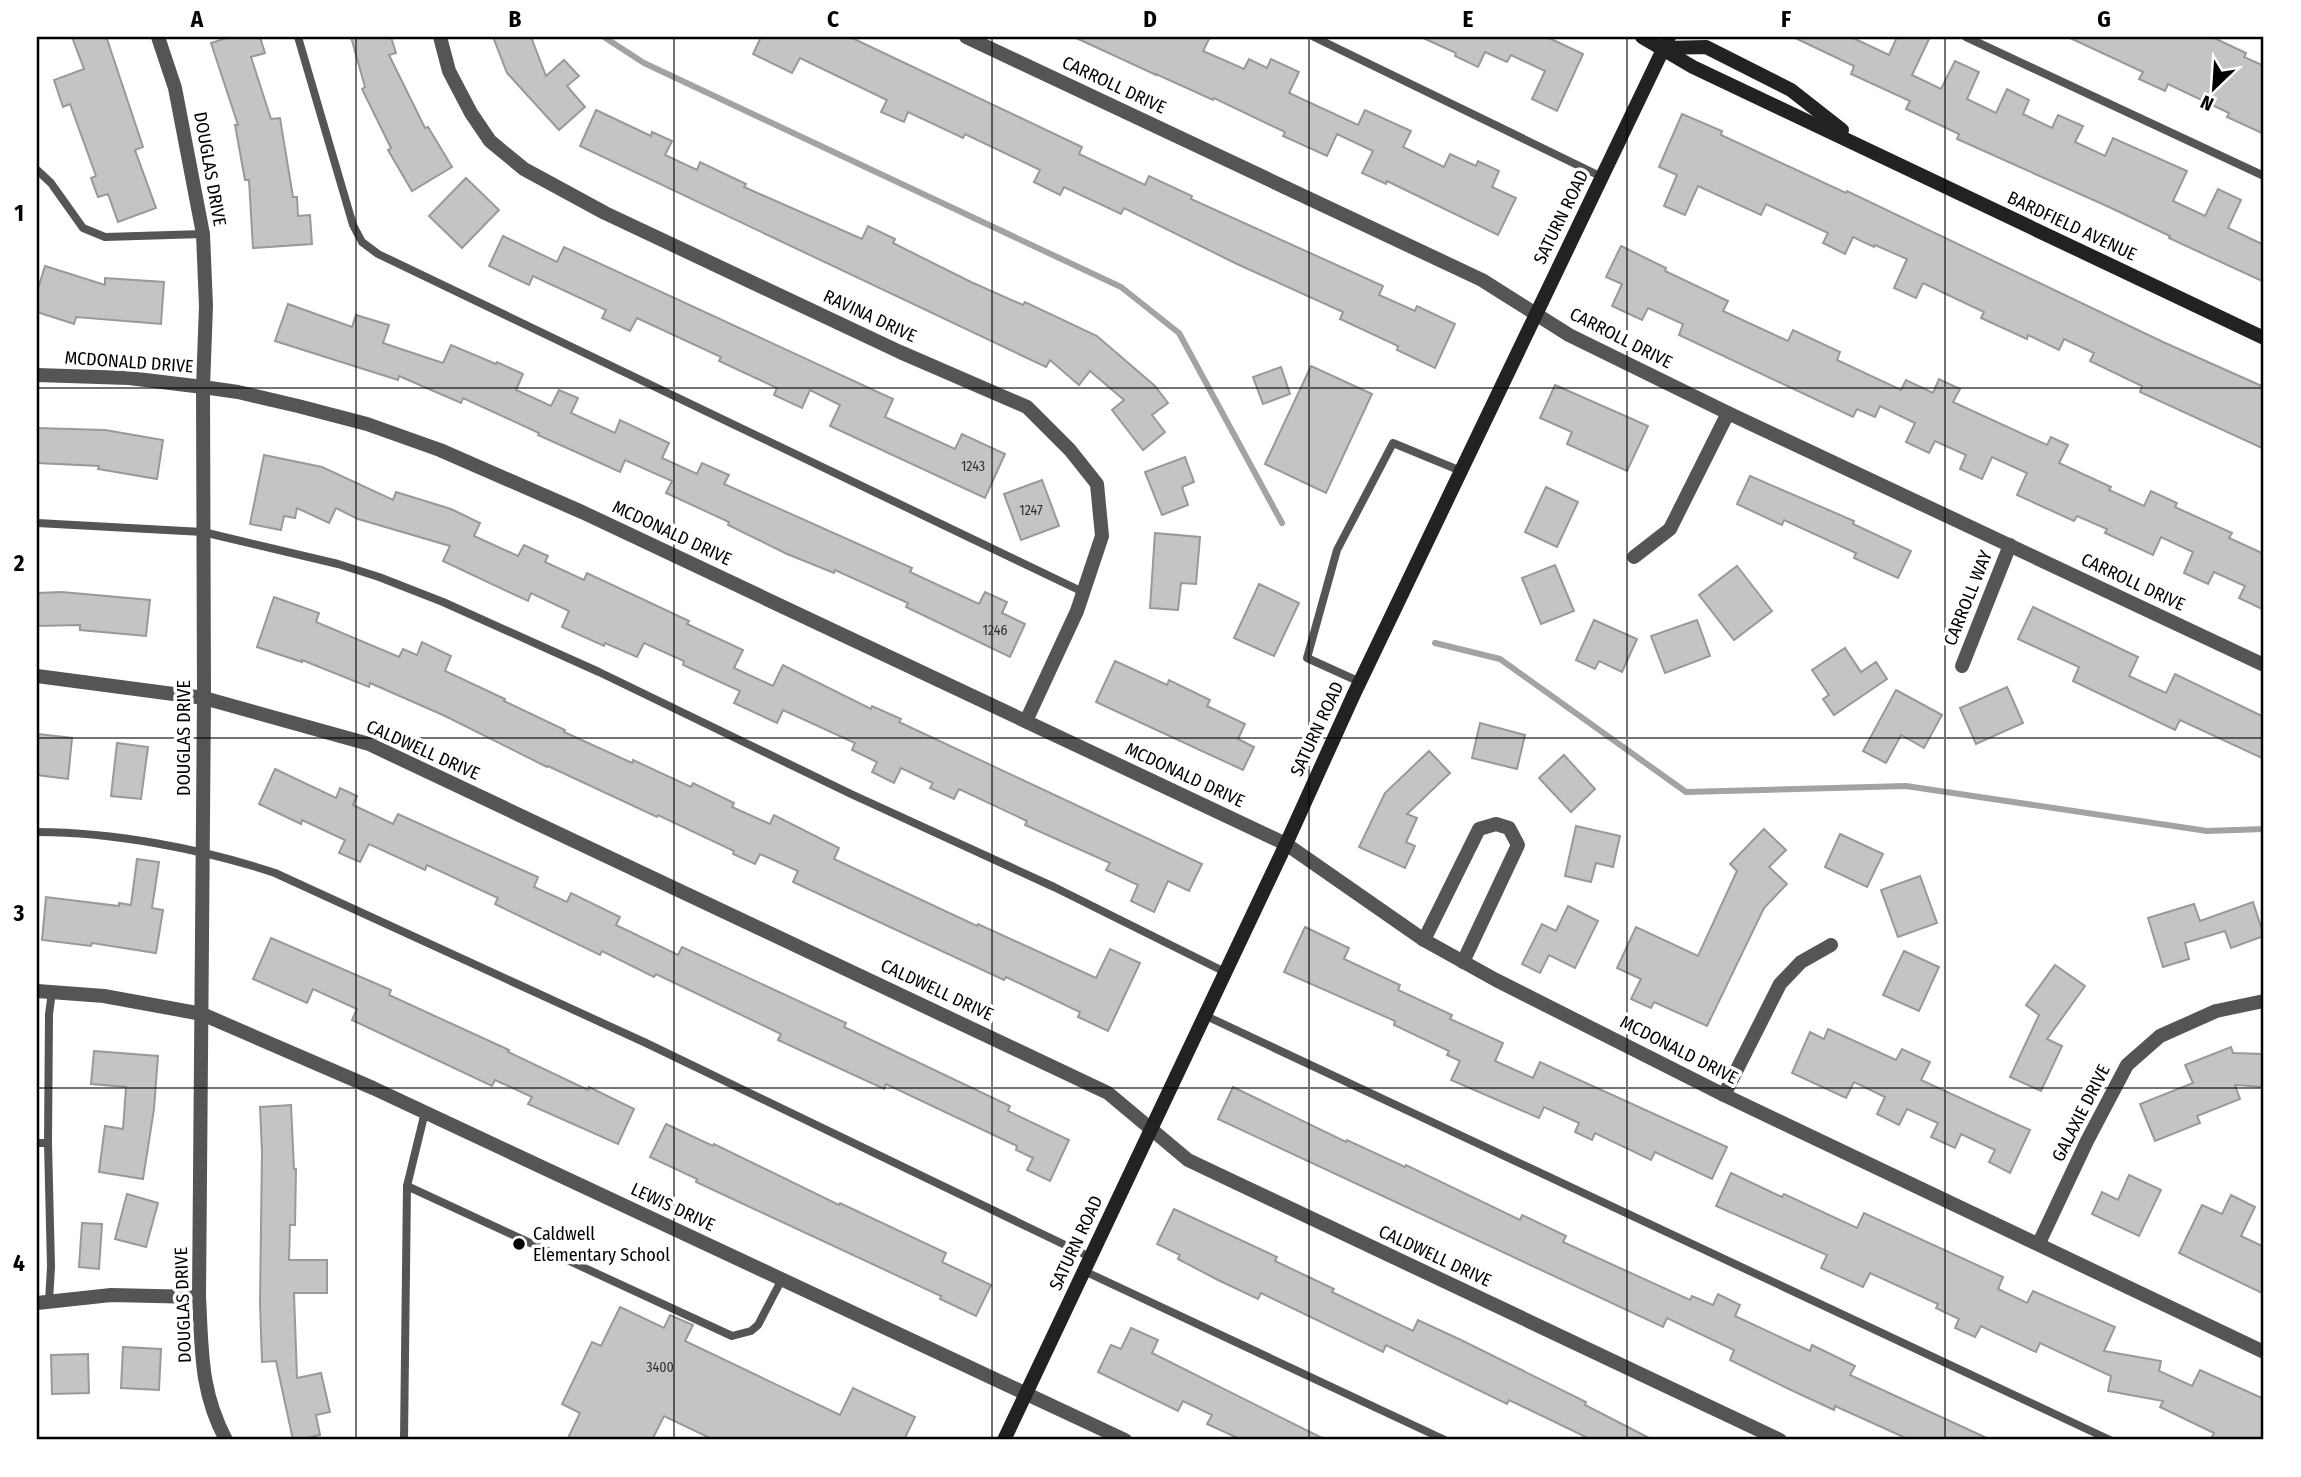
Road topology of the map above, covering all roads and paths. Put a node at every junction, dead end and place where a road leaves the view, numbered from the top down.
1 (158, 37) edge
2 (298, 37) edge
3 (440, 37) edge
4 (966, 37) edge
5 (1314, 37) edge
6 (1643, 37) edge
7 (1966, 37) edge
8 (1667, 43) edge
9 (1865, 148) junction
10 (37, 170) edge
11 (2264, 176) edge
12 (1602, 177) junction
13 (202, 234) junction
14 (1535, 315) junction
15 (2264, 338) edge
16 (37, 375) edge
17 (203, 387) junction
18 (1728, 413) junction
19 (1461, 471) junction
20 (37, 523) edge
21 (203, 532) junction
22 (2010, 545) junction
23 (1634, 557) dead end
24 (1083, 592) junction
25 (2264, 665) edge
26 (1962, 666) dead end
27 (37, 676) edge
28 (1360, 682) junction
29 (204, 698) junction
30 (1027, 720) junction
31 (37, 832) edge
32 (1286, 844) junction
33 (203, 852) junction
34 (1424, 940) junction
35 (1831, 946) dead end
36 (1463, 962) junction
37 (1224, 972) junction
38 (37, 991) edge
39 (52, 992) junction
40 (2264, 1001) edge
41 (202, 1014) junction
42 (1204, 1015) junction
43 (1724, 1095) junction
44 (425, 1112) junction
45 (1151, 1129) junction
46 (37, 1143) edge
47 (48, 1143) junction
48 (407, 1186) junction
49 (2039, 1243) junction
50 (1087, 1264) junction
51 (782, 1279) junction
52 (199, 1297) junction
53 (43, 1302) edge
54 (2264, 1352) edge
55 (1026, 1394) junction
56 (226, 1440) edge
57 (404, 1440) edge
58 (1004, 1440) edge
59 (1125, 1440) edge
60 (1445, 1440) edge
61 (1780, 1440) edge
62 (2110, 1440) edge

1 - 13 street, DOUGLAS DRIVE
2 - 24 lane
3 - 24 street, RAVINA DRIVE
4 - 14 street, CARROLL DRIVE
5 - 12 lane
6 - 8 street, BARDFIELD AVENUE
7 - 11 lane
8 - 9 street, BARDFIELD AVENUE
8 - 9 street, BARDFIELD AVENUE
8 - 12 street, SATURN ROAD
9 - 15 street, BARDFIELD AVENUE
10 - 13 lane
12 - 14 street, SATURN ROAD
13 - 17 street, DOUGLAS DRIVE
14 - 18 street, CARROLL DRIVE
14 - 19 street, SATURN ROAD
16 - 17 street, MCDONALD DRIVE
17 - 21 street, DOUGLAS DRIVE
17 - 30 street, MCDONALD DRIVE
18 - 22 street, CARROLL DRIVE
18 - 23 street
19 - 28 street, SATURN ROAD
19 - 28 lane
20 - 21 lane
21 - 29 street, DOUGLAS DRIVE
21 - 37 lane
22 - 25 street, CARROLL DRIVE
22 - 26 street, CARROLL WAY
24 - 30 street, RAVINA DRIVE
27 - 29 street, CALDWELL DRIVE
28 - 32 street, SATURN ROAD
29 - 33 street, DOUGLAS DRIVE
29 - 45 street, CALDWELL DRIVE
30 - 32 street, MCDONALD DRIVE
31 - 33 lane
32 - 34 street, MCDONALD DRIVE
32 - 37 street, SATURN ROAD
33 - 41 street, DOUGLAS DRIVE
33 - 50 lane
34 - 36 street, MCDONALD DRIVE
34 - 36 street
35 - 43 street
36 - 43 street, MCDONALD DRIVE
37 - 42 street, SATURN ROAD
38 - 39 street, LEWIS DRIVE
39 - 41 street, LEWIS DRIVE
39 - 47 lane
40 - 49 street, GALAXIE DRIVE
41 - 44 street, LEWIS DRIVE
41 - 52 street, DOUGLAS DRIVE
42 - 45 street, SATURN ROAD
42 - 62 lane
43 - 49 street, MCDONALD DRIVE
44 - 48 lane
44 - 51 street, LEWIS DRIVE
45 - 50 street, SATURN ROAD
45 - 61 street, CALDWELL DRIVE
46 - 47 lane
47 - 53 lane
48 - 51 lane
48 - 57 lane
49 - 54 street, MCDONALD DRIVE
50 - 55 street, SATURN ROAD
50 - 60 lane
51 - 55 street, LEWIS DRIVE
52 - 53 street
52 - 56 street, DOUGLAS DRIVE
55 - 58 street, SATURN ROAD
55 - 59 street, LEWIS DRIVE

